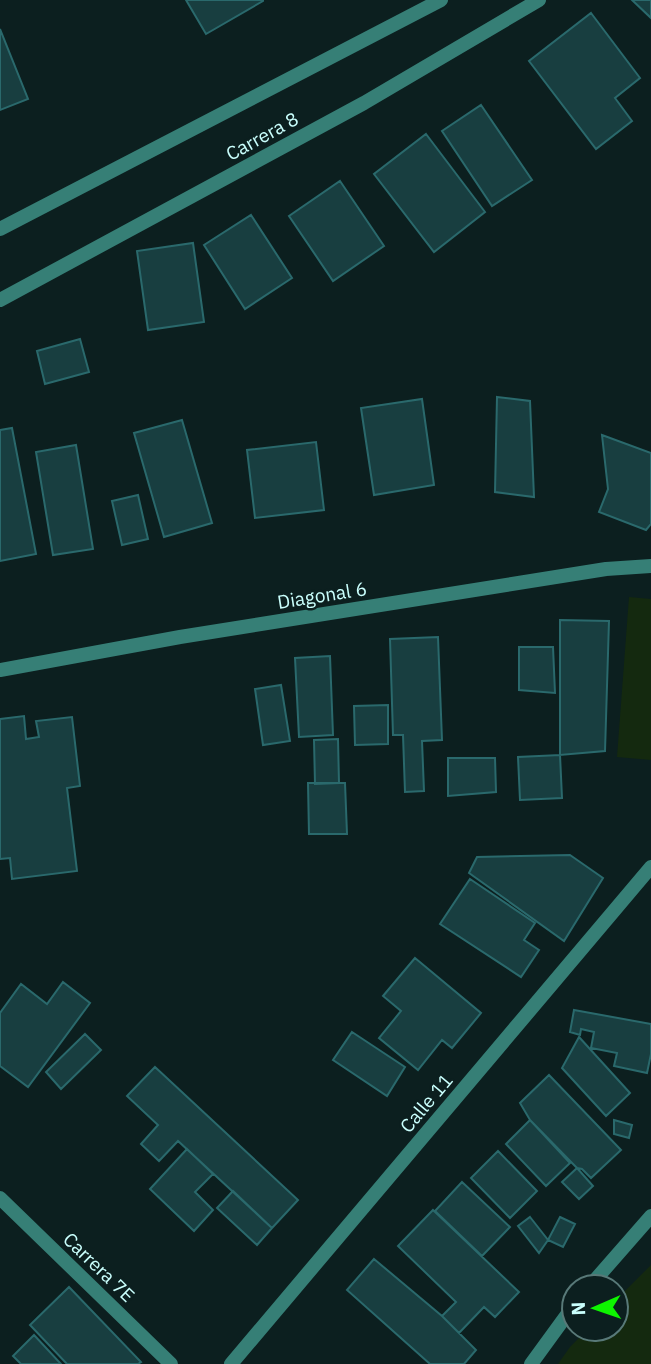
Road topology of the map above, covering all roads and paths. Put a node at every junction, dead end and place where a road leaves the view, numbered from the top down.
1 (441, 0) edge
2 (539, 0) edge
3 (0, 229) edge
4 (0, 300) edge
5 (651, 566) edge
6 (0, 670) edge
7 (651, 867) edge
8 (0, 1198) edge
9 (651, 1216) edge
10 (601, 1273) edge
11 (560, 1324) edge
12 (171, 1364) edge
13 (231, 1364) edge
14 (531, 1364) edge

1 - 3 street, Carrera 8
2 - 4 street, Carrera 8
5 - 6 street, Diagonal 6
7 - 13 street, Calle 11
8 - 12 street, Carrera 7E
9 - 10 street
11 - 14 street

